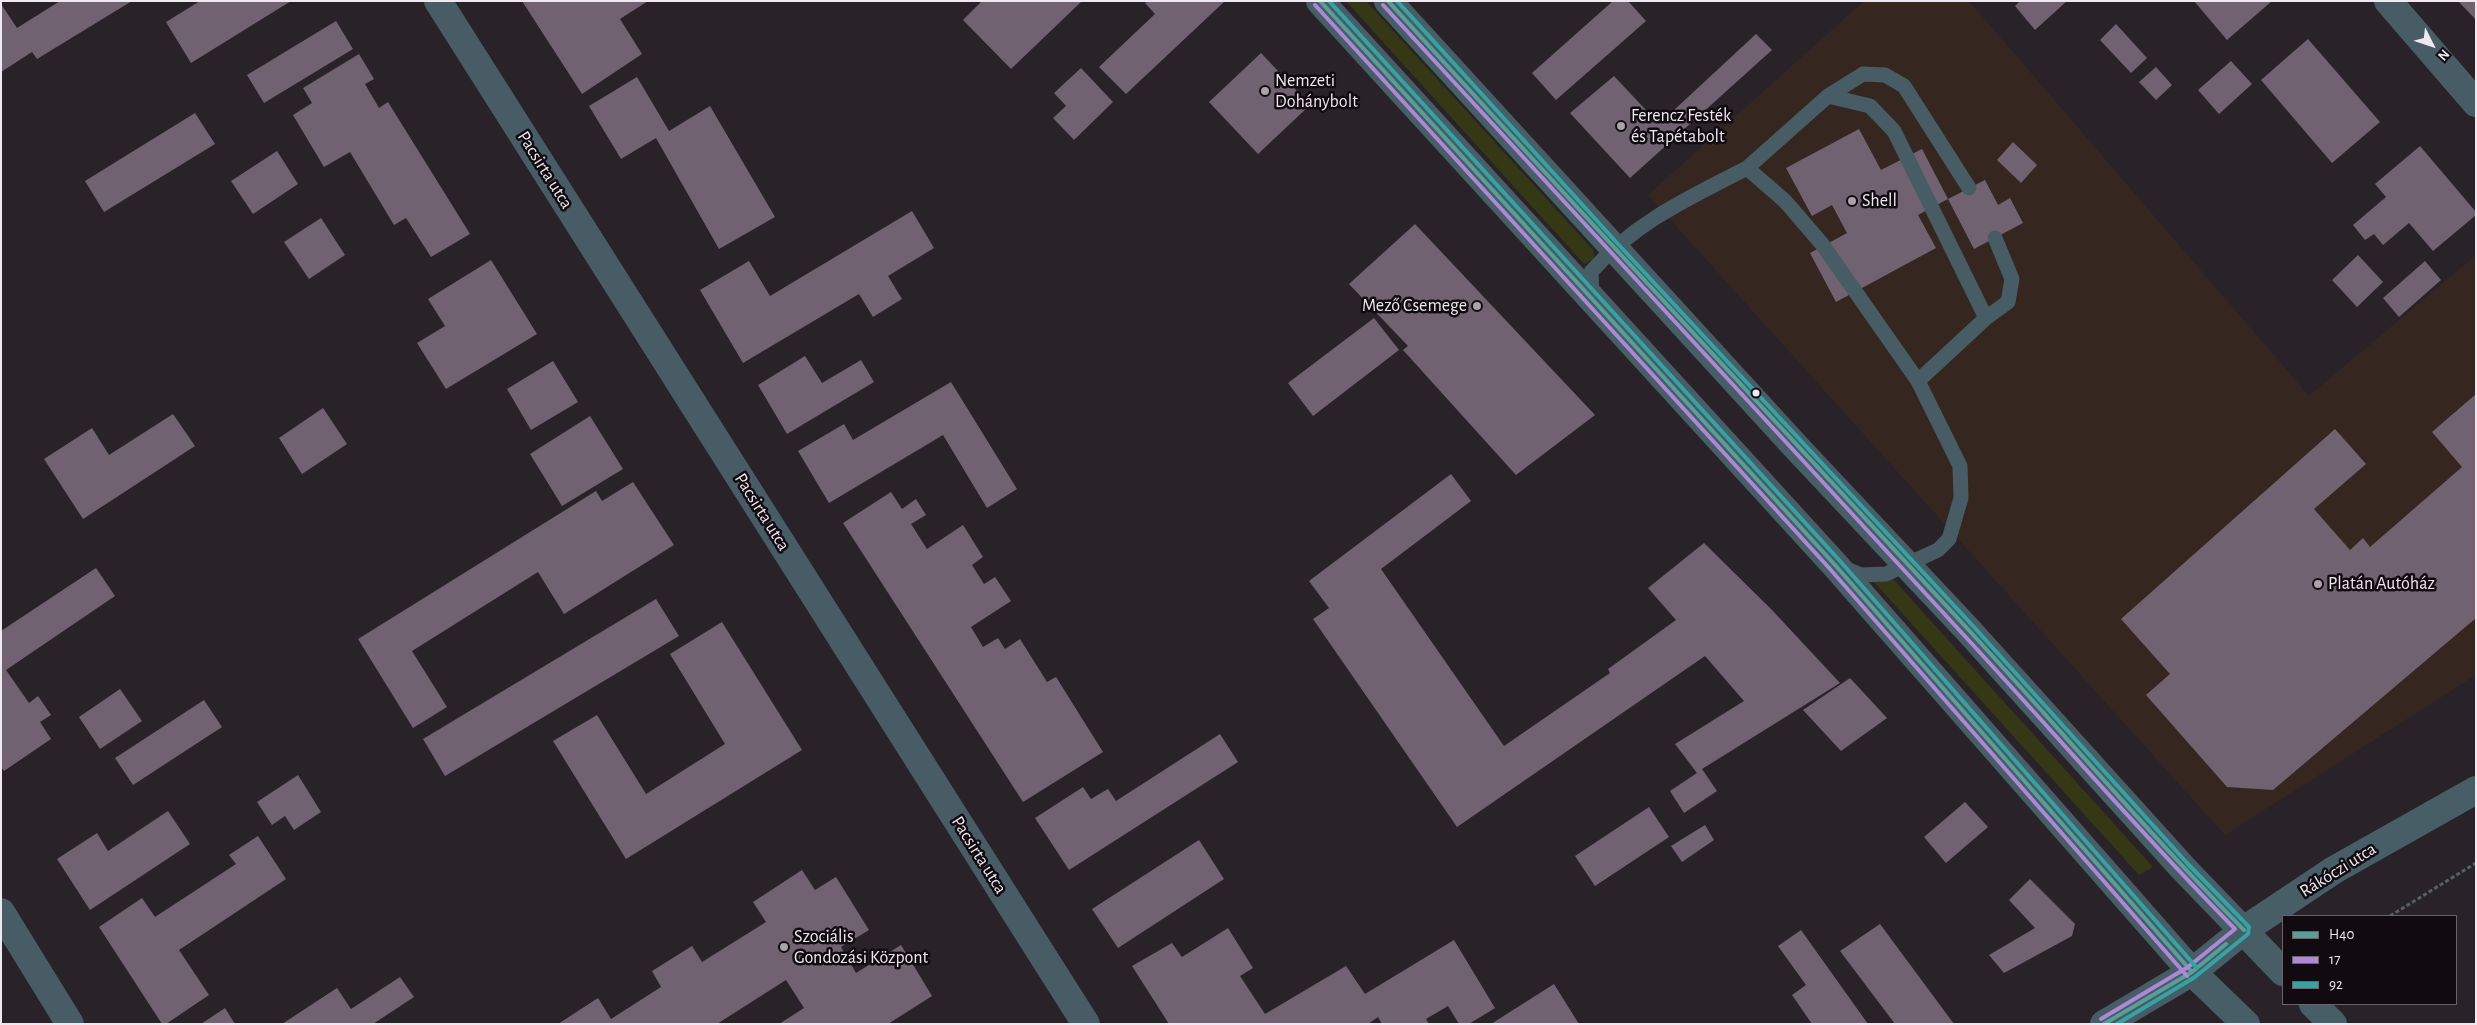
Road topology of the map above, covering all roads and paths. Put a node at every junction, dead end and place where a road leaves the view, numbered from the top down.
1 (438, 1) edge
2 (1320, 1) edge
3 (1388, 1) edge
4 (2388, 1) edge
5 (1828, 96) junction
6 (2476, 104) edge
7 (1747, 168) junction
8 (1969, 188) dead end
9 (1995, 238) dead end
10 (1613, 248) junction
11 (1592, 300) junction
12 (1986, 318) junction
13 (1918, 381) junction
14 (1906, 564) junction
15 (1835, 566) junction
16 (2476, 790) edge
17 (2476, 863) edge
18 (1, 912) edge
19 (2392, 915) edge
20 (2244, 930) junction
21 (2282, 971) edge
22 (2192, 972) junction
23 (2314, 1005) edge
24 (70, 1024) edge
25 (1086, 1024) edge
26 (2104, 1024) edge
27 (2246, 1024) edge
28 (2333, 1024) edge

1 - 25 street, Pacsirta utca
2 - 11 main road
3 - 10 main road
4 - 6 street
5 - 7 lane
5 - 8 lane
5 - 12 lane
7 - 10 lane
7 - 13 lane
9 - 12 lane
10 - 11 lane
10 - 14 main road
11 - 15 main road
12 - 13 lane
13 - 14 lane
14 - 15 lane
14 - 20 main road
15 - 22 main road
16 - 20 main road, Rákóczi utca
17 - 19 path
18 - 24 street
20 - 21 main road
20 - 22 main road, Rákóczi utca
22 - 26 street, Rákóczi utca
22 - 27 main road
23 - 28 main road

